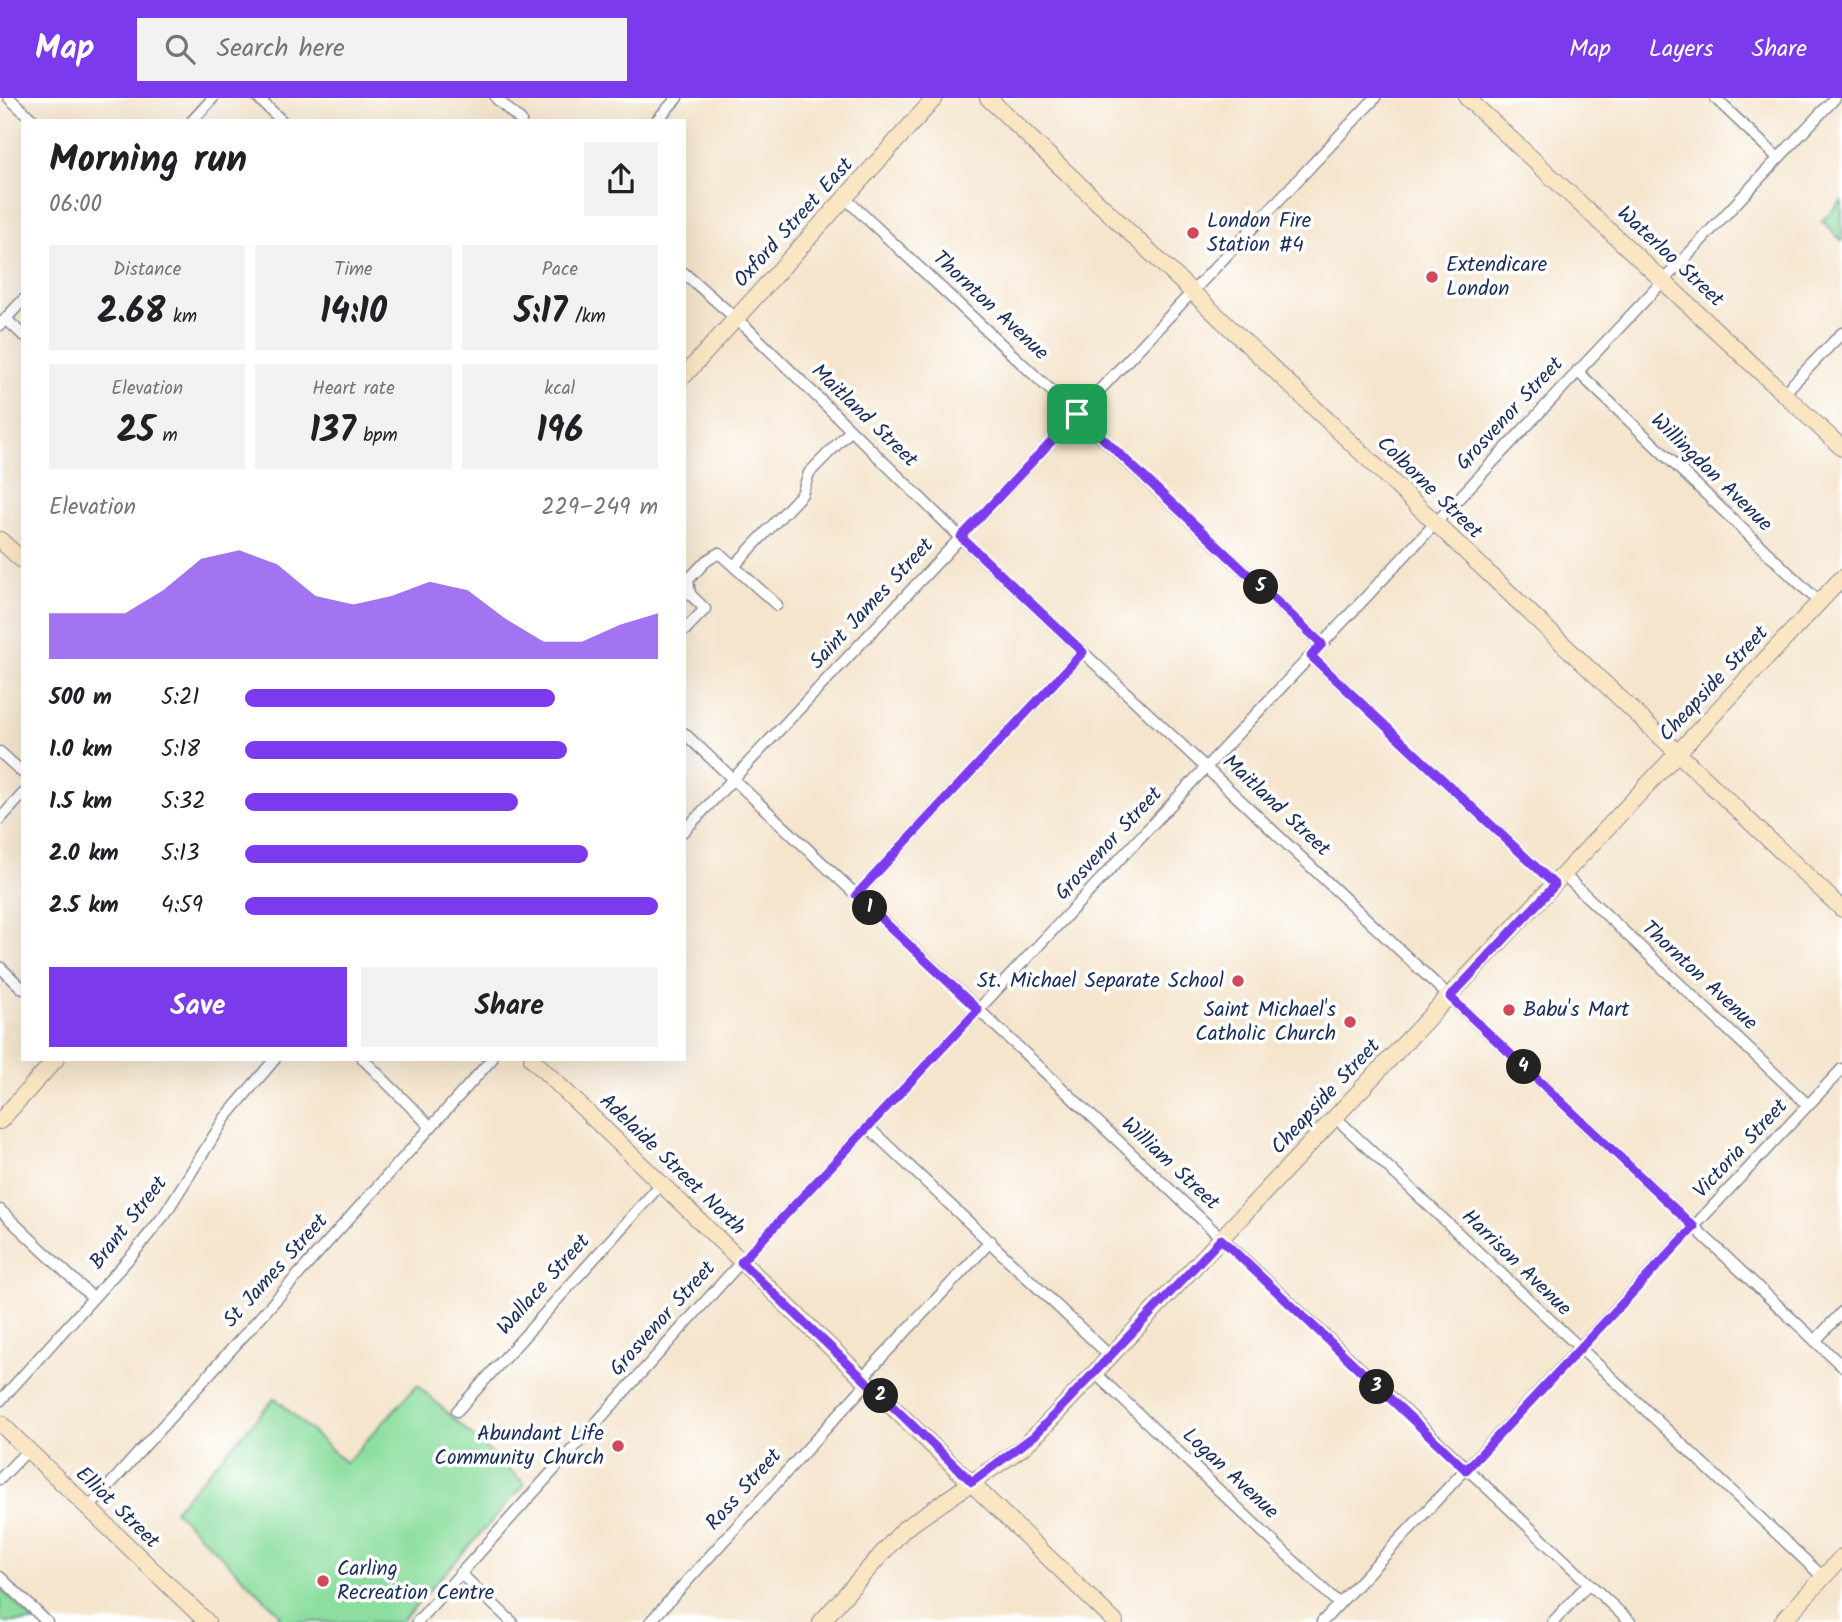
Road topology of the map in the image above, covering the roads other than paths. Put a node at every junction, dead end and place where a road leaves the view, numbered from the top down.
1 (9, 98) edge
2 (213, 98) edge
3 (258, 98) edge
4 (496, 98) edge
5 (677, 98) edge
6 (935, 98) edge
7 (988, 98) edge
8 (1375, 98) edge
9 (1468, 98) edge
10 (1715, 98) edge
11 (1835, 98) edge
12 (32, 119) edge
13 (194, 119) edge
14 (280, 119) edge
15 (519, 119) edge
16 (658, 119) edge
17 (1777, 157) junction
18 (845, 198) junction
19 (686, 275) edge
20 (1663, 280) junction
21 (1192, 291) junction
22 (21, 302) edge
23 (736, 319) junction
24 (3, 322) edge
25 (1842, 333) edge
26 (21, 334) edge
27 (1577, 372) junction
28 (686, 374) edge
29 (1784, 393) junction
30 (1077, 414) junction
31 (851, 430) junction
32 (1842, 448) edge
33 (1435, 523) junction
34 (961, 537) junction
35 (0, 540) edge
36 (21, 559) edge
37 (735, 565) junction
38 (1842, 578) edge
39 (1819, 602) junction
40 (777, 605) dead end
41 (686, 629) edge
42 (1322, 644) junction
43 (1083, 652) junction
44 (1311, 656) junction
45 (686, 735) edge
46 (0, 752) edge
47 (1679, 752) junction
48 (1206, 767) junction
49 (21, 772) edge
50 (733, 779) junction
51 (21, 796) edge
52 (0, 819) edge
53 (686, 829) edge
54 (1559, 880) junction
55 (856, 895) junction
56 (1842, 909) edge
57 (0, 967) edge
58 (21, 987) edge
59 (1450, 997) junction
60 (978, 1010) junction
61 (54, 1061) edge
62 (273, 1061) edge
63 (365, 1061) edge
64 (490, 1061) edge
65 (535, 1061) edge
66 (1842, 1069) edge
67 (1808, 1105) junction
68 (1336, 1118) junction
69 (0, 1121) edge
70 (868, 1127) junction
71 (431, 1128) junction
72 (661, 1184) junction
73 (0, 1210) edge
74 (1694, 1227) junction
75 (1221, 1239) junction
76 (991, 1241) junction
77 (741, 1262) junction
78 (93, 1298) junction
79 (1842, 1312) edge
80 (1815, 1341) junction
81 (1580, 1350) junction
82 (1110, 1356) junction
83 (1842, 1366) edge
84 (1095, 1373) junction
85 (865, 1380) junction
86 (0, 1401) edge
87 (457, 1411) dead end
88 (0, 1423) edge
89 (27, 1451) junction
90 (1466, 1470) junction
91 (0, 1479) edge
92 (972, 1482) junction
93 (88, 1509) junction
94 (1842, 1558) edge
95 (460, 1573) junction
96 (0, 1577) edge
97 (1824, 1578) junction
98 (1589, 1583) junction
99 (1339, 1604) junction
100 (47, 1622) edge
101 (206, 1622) edge
102 (417, 1622) edge
103 (512, 1622) edge
104 (650, 1622) edge
105 (821, 1622) edge
106 (1115, 1622) edge
107 (1322, 1622) edge
108 (1553, 1622) edge
109 (1630, 1622) edge
110 (1782, 1622) edge

1 - 12 street
2 - 13 street
3 - 14 street
4 - 15 street
5 - 16 street
6 - 18 street, Oxford Street East
7 - 21 street, Colborne Street
8 - 21 street, Saint James Street
9 - 20 street, Waterloo Street
10 - 17 street
11 - 17 street, Grosvenor Street
17 - 20 street, Grosvenor Street
18 - 23 street, Oxford Street East
18 - 30 street, Thornton Avenue
19 - 23 street, Maitland Street
20 - 27 street, Grosvenor Street
20 - 29 street, Waterloo Street
21 - 30 street, Saint James Street
21 - 33 street, Colborne Street
22 - 24 street
23 - 28 street, Oxford Street East
23 - 31 street, Maitland Street
24 - 26 street
25 - 29 street
27 - 33 street, Grosvenor Street
27 - 39 street, Willingdon Avenue
29 - 32 street, Waterloo Street
30 - 34 street, Saint James Street
30 - 42 street, Thornton Avenue
31 - 34 street, Maitland Street
31 - 37 street
33 - 42 street, Grosvenor Street
33 - 47 street, Colborne Street
34 - 43 street, Maitland Street
34 - 50 street, Saint James Street
35 - 36 street
37 - 40 street
37 - 41 street
38 - 39 street, Cheapside Street
39 - 47 street, Cheapside Street
42 - 44 street, Grosvenor Street
43 - 48 street, Maitland Street
43 - 55 street
44 - 48 street, Grosvenor Street
44 - 54 street, Thornton Avenue
45 - 50 street, William Street
46 - 49 street
47 - 54 street, Cheapside Street
47 - 56 street, Colborne Street
48 - 59 street, Maitland Street
48 - 60 street, Grosvenor Street
50 - 53 street, Saint James Street
50 - 55 street, William Street
51 - 52 street
54 - 59 street, Cheapside Street
54 - 67 street, Thornton Avenue
55 - 60 street, William Street
57 - 58 street
59 - 68 street, Cheapside Street
59 - 74 street, Maitland Street
60 - 70 street, Grosvenor Street
60 - 75 street, William Street
61 - 69 street
62 - 78 street, Brant Street
63 - 71 street
64 - 71 street, St James Street
65 - 72 street, Adelaide Street North
66 - 67 street, Victoria Street
67 - 74 street, Victoria Street
68 - 75 street, Cheapside Street
68 - 81 street, Harrison Avenue
70 - 76 street
70 - 77 street, Grosvenor Street
71 - 93 street, St James Street
72 - 77 street, Adelaide Street North
72 - 87 street, Wallace Street
73 - 78 street
74 - 80 street, Maitland Street
74 - 81 street, Victoria Street
75 - 82 street, Cheapside Street
75 - 90 street, William Street
76 - 82 street
76 - 85 street, Ross Street
77 - 85 street, Adelaide Street North
77 - 95 street, Grosvenor Street
78 - 86 street, Brant Street
79 - 80 street
80 - 83 street, Maitland Street
81 - 90 street, Victoria Street
81 - 97 street, Harrison Avenue
82 - 84 street, Cheapside Street
84 - 92 street, Cheapside Street
84 - 99 street, Logan Avenue
85 - 92 street, Adelaide Street North
85 - 104 street, Ross Street
88 - 89 street, Elliot Street
89 - 91 street
89 - 93 street, Elliot Street
90 - 98 street, William Street
90 - 99 street, Victoria Street
92 - 105 street, Cheapside Street
92 - 106 street, Adelaide Street North
93 - 101 street, Elliot Street
94 - 97 street
95 - 102 street, Grosvenor Street
95 - 103 street
96 - 100 street
97 - 110 street
98 - 108 street
98 - 109 street, William Street
99 - 107 street, Victoria Street

